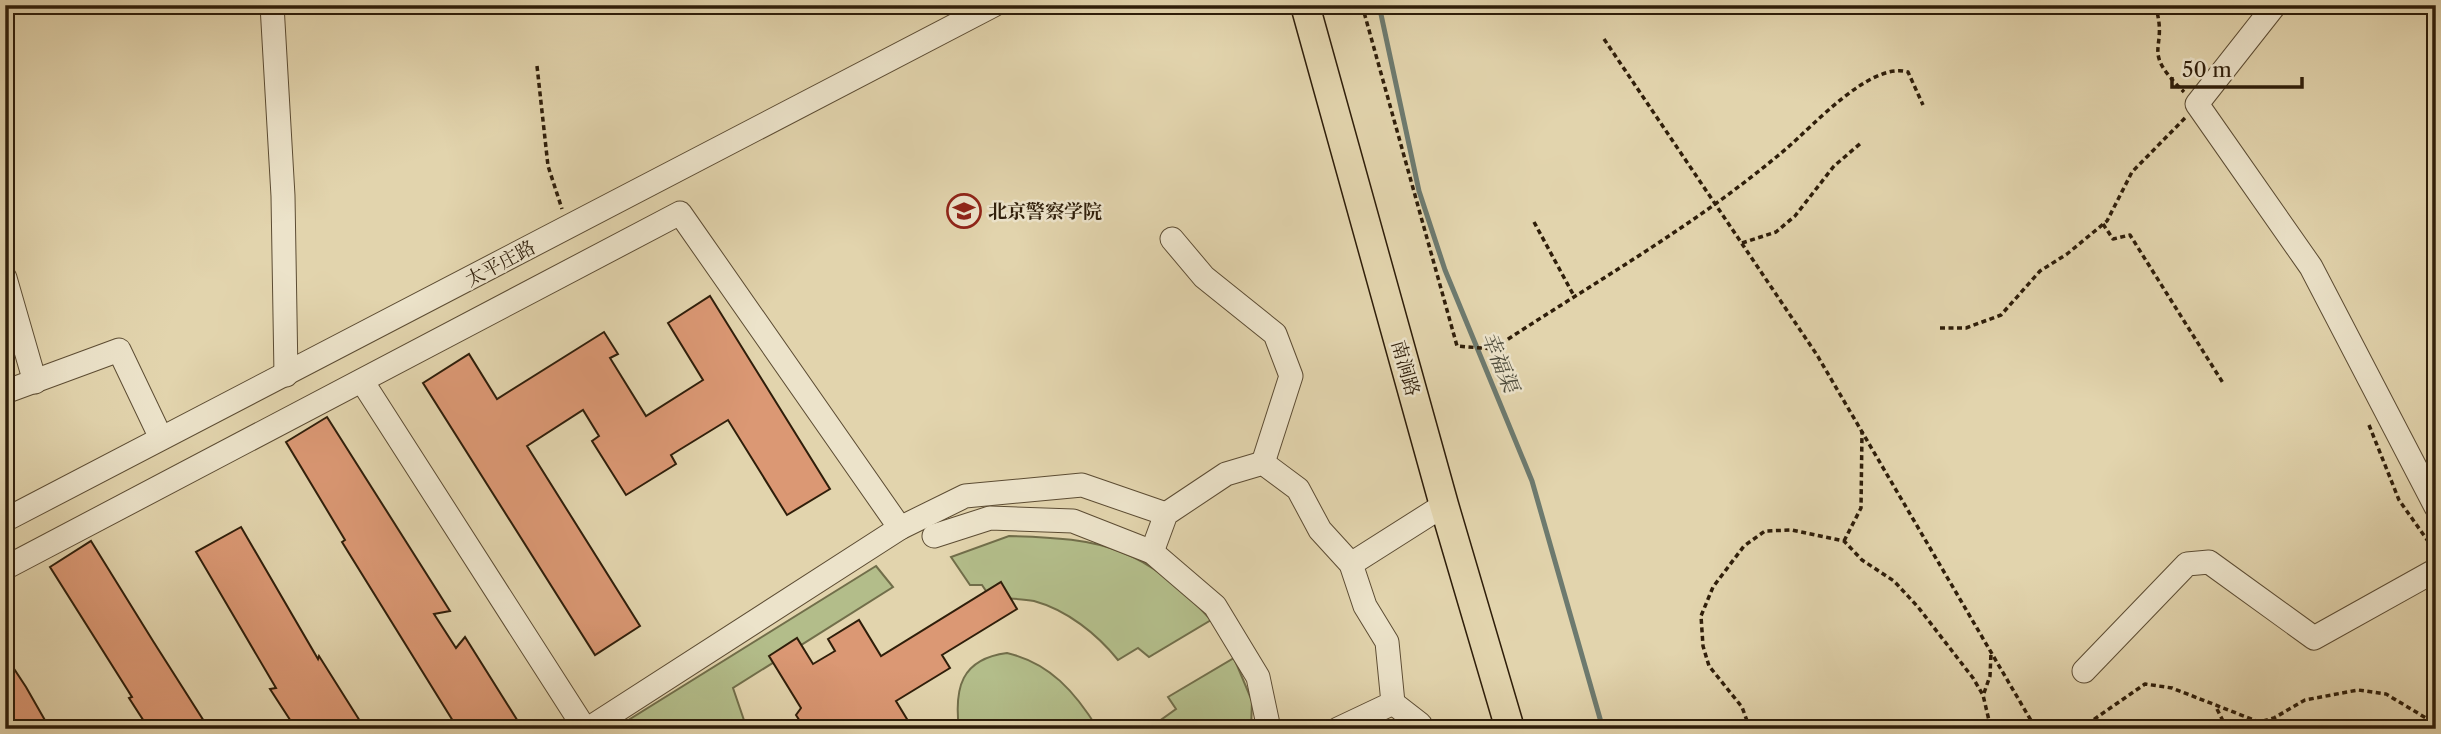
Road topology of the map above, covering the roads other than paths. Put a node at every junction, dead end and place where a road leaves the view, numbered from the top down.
1 (272, 5) edge
2 (994, 5) edge
3 (1305, 5) edge
4 (2275, 5) edge
5 (1172, 239) dead end
6 (5, 278) edge
7 (286, 375) junction
8 (362, 381) junction
9 (35, 382) junction
10 (5, 393) edge
11 (161, 438) junction
12 (1263, 463) junction
13 (1444, 505) junction
14 (2436, 507) edge
15 (1166, 514) junction
16 (5, 520) edge
17 (900, 528) junction
18 (934, 536) dead end
19 (1152, 552) junction
20 (1351, 564) junction
21 (5, 568) edge
22 (2436, 570) edge
23 (2084, 671) dead end
24 (1393, 703) junction
25 (592, 727) edge
26 (1269, 729) edge
27 (1338, 729) edge
28 (1421, 729) edge
29 (1510, 729) edge

1 - 7 street
2 - 7 street, 太平庄路
3 - 13 main road, 南涧路
4 - 14 street
5 - 12 street
6 - 9 street
7 - 11 street, 太平庄路
8 - 17 street
8 - 21 street
8 - 25 street
9 - 10 street
9 - 11 street
11 - 16 street, 太平庄路
12 - 15 street
12 - 20 street
13 - 20 street
13 - 29 main road, 南涧路
15 - 17 street
15 - 19 street
17 - 25 street
18 - 19 street
19 - 26 street
20 - 24 street
22 - 23 street
24 - 27 street
24 - 28 street

